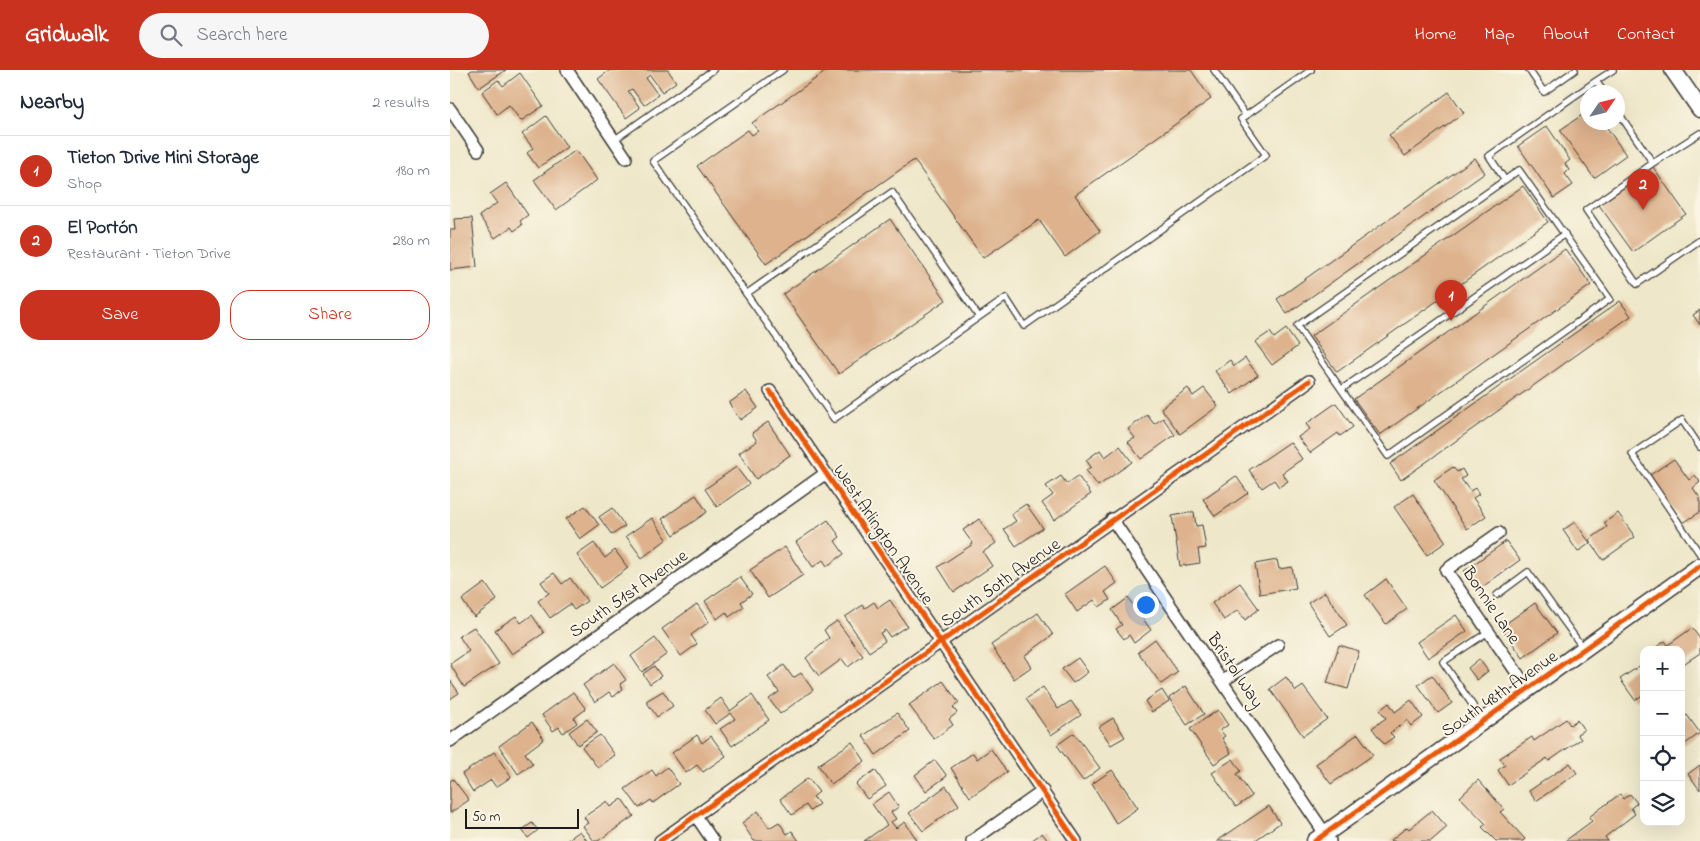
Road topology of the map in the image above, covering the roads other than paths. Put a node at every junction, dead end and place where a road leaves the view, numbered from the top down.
1 (566, 70) edge
2 (713, 70) edge
3 (783, 70) edge
4 (1214, 70) edge
5 (1311, 70) edge
6 (1529, 70) edge
7 (1575, 70) edge
8 (1613, 70) edge
9 (1673, 70) edge
10 (1596, 81) junction
11 (1599, 85) edge
12 (450, 108) edge
13 (1700, 109) edge
14 (1246, 116) junction
15 (1625, 122) edge
16 (1700, 133) edge
17 (614, 140) junction
18 (478, 150) dead end
19 (626, 158) dead end
20 (1652, 163) junction
21 (1506, 180) junction
22 (1565, 234) junction
23 (1700, 240) edge
24 (746, 294) junction
25 (980, 317) junction
26 (1309, 381) dead end
27 (1342, 389) junction
28 (770, 391) dead end
29 (1700, 447) edge
30 (826, 473) junction
31 (1112, 519) junction
32 (1500, 533) dead end
33 (1700, 554) edge
34 (1700, 566) edge
35 (1497, 595) dead end
36 (1488, 632) junction
37 (941, 640) junction
38 (1278, 645) dead end
39 (1584, 649) junction
40 (1223, 681) junction
41 (1528, 690) junction
42 (1484, 721) junction
43 (450, 741) edge
44 (1042, 791) junction
45 (696, 816) junction
46 (1324, 839) edge
47 (660, 841) edge
48 (713, 841) edge
49 (972, 841) edge
50 (1076, 841) edge

1 - 17 street
2 - 17 lane
3 - 24 lane
4 - 14 lane
5 - 14 lane
6 - 7 lane
8 - 10 lane
9 - 13 street
10 - 11 lane
10 - 21 lane
12 - 18 street
14 - 25 lane
15 - 20 lane
16 - 20 lane
17 - 19 street
20 - 23 lane
21 - 22 lane
21 - 27 lane
22 - 27 lane
22 - 27 lane
24 - 25 lane
24 - 25 lane
26 - 31 street, South 50th Avenue
28 - 30 street, West Arlington Avenue
29 - 33 lane
30 - 37 street, West Arlington Avenue
30 - 43 street, South 51st Avenue
31 - 37 street, South 50th Avenue
31 - 40 street, Bristol Way
32 - 36 street, Bonnie Lane
34 - 39 street, South 48th Avenue
35 - 39 lane
36 - 41 street, Bonnie Lane
36 - 42 lane
37 - 44 street, West Arlington Avenue
37 - 45 street, South 50th Avenue
38 - 40 street
39 - 41 street, South 48th Avenue
40 - 46 street, Bristol Way
41 - 42 street, South 48th Avenue
42 - 46 street, South 48th Avenue
44 - 49 street
44 - 50 street, West Arlington Avenue
45 - 47 street, South 50th Avenue
45 - 48 street

